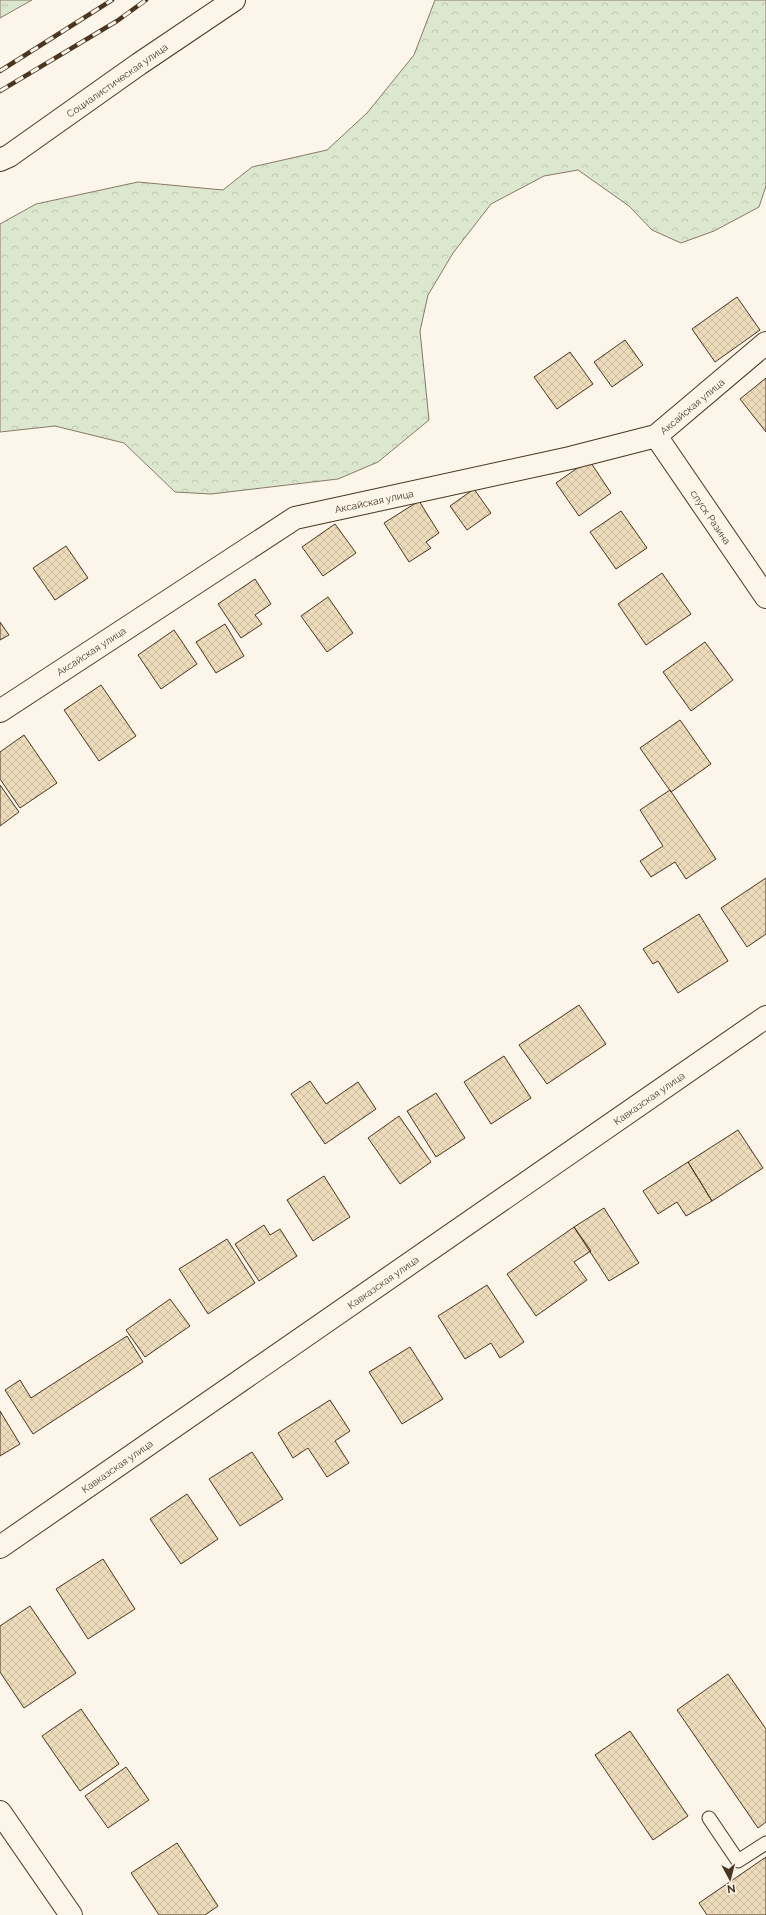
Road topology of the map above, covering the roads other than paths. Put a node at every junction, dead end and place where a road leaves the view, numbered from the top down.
1 (234, 0) edge
2 (0, 160) edge
3 (766, 343) edge
4 (656, 436) junction
5 (766, 597) edge
6 (0, 711) edge
7 (766, 1017) edge
8 (0, 1547) edge
9 (0, 1812) edge
10 (709, 1818) dead end
11 (766, 1843) edge
12 (71, 1915) edge

1 - 2 street, Социалистическая улица
3 - 4 street, Аксайская улица
4 - 5 street, спуск Разина
4 - 6 street, Аксайская улица
7 - 8 street, Кавказская улица
9 - 12 street
10 - 11 lane

